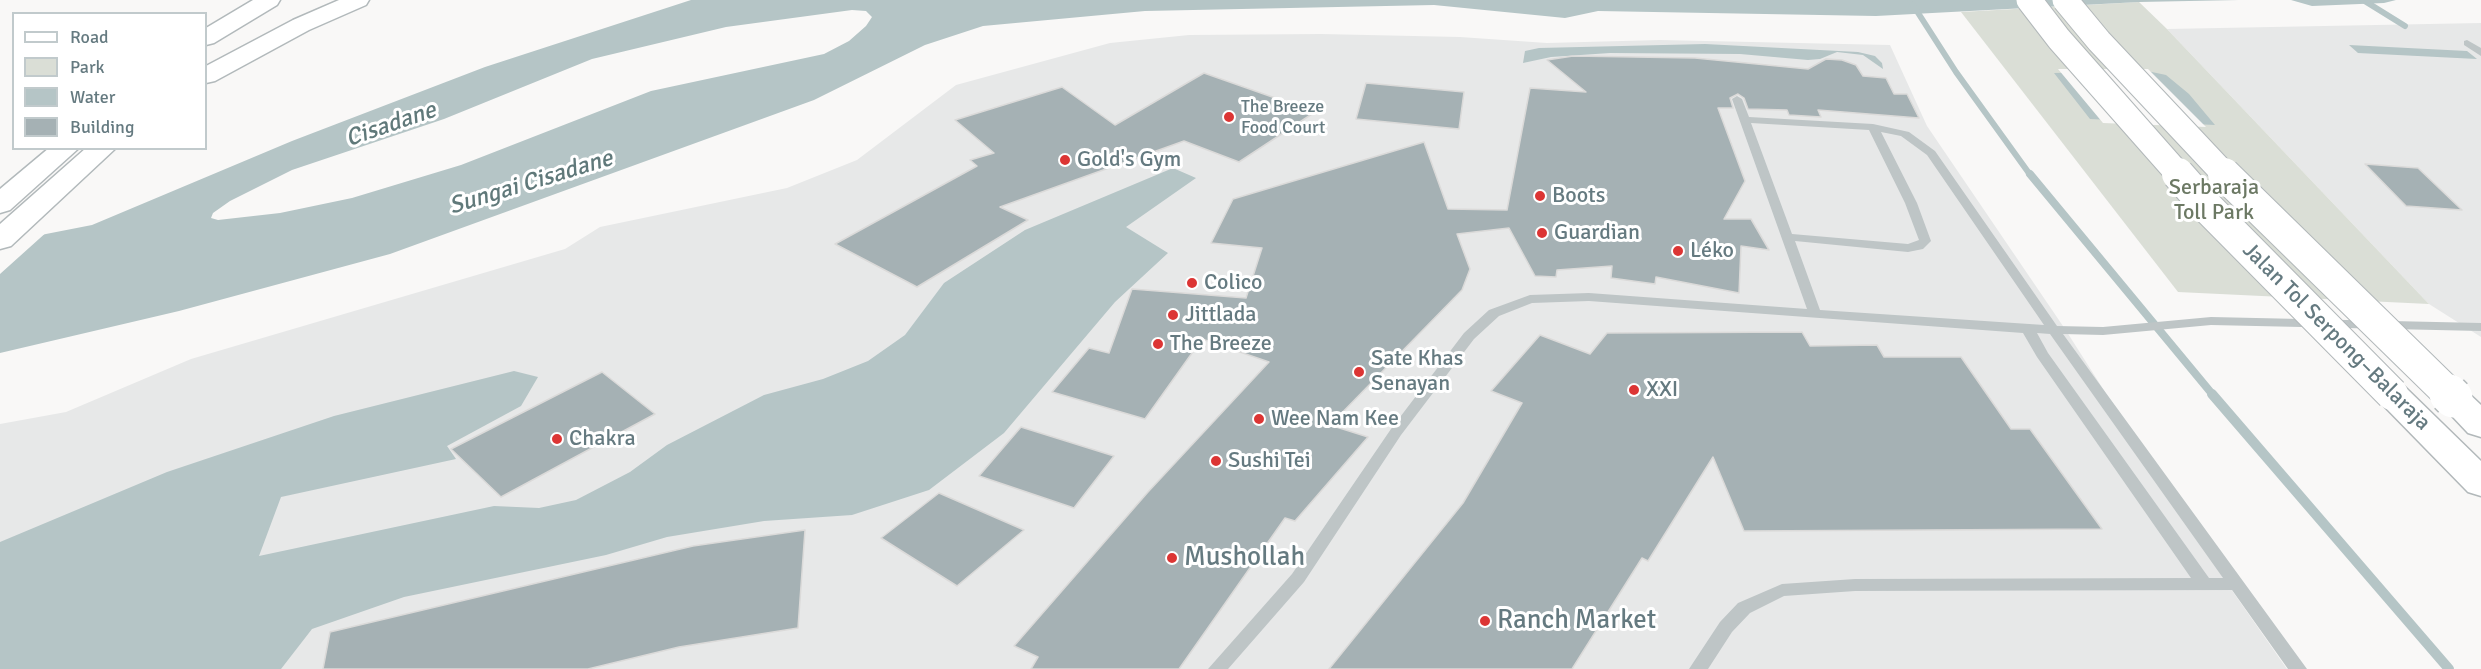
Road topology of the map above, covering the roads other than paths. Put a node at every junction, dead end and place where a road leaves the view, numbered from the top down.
1 (268, 0) edge
2 (358, 0) edge
3 (2029, 0) edge
4 (2065, 0) edge
5 (207, 37) edge
6 (2467, 43) dead end
7 (2481, 53) edge
8 (207, 75) edge
9 (1737, 99) dead end
10 (1746, 120) junction
11 (1873, 127) junction
12 (98, 150) edge
13 (71, 160) edge
14 (0, 204) edge
15 (1789, 237) junction
16 (0, 240) edge
17 (1815, 313) junction
18 (2481, 327) edge
19 (2028, 329) junction
20 (2053, 329) junction
21 (2481, 425) edge
22 (2481, 483) edge
23 (2204, 584) junction
24 (2236, 584) junction
25 (1217, 669) edge
26 (1698, 669) edge
27 (2298, 669) edge

1 - 5 main road
2 - 8 main road
3 - 22 main road, Jalan Tol Serpong–Balaraja, bridge
4 - 21 main road, Jalan Tol Serpong–Balaraja, bridge
6 - 7 lane
9 - 10 lane
10 - 11 lane
10 - 15 lane
11 - 15 lane
11 - 20 lane
12 - 13 main road
13 - 14 main road
13 - 16 main road
15 - 17 lane
17 - 19 lane
17 - 25 lane
18 - 20 lane
19 - 20 lane
19 - 23 lane
20 - 24 lane
23 - 24 lane
23 - 26 lane
24 - 27 lane

